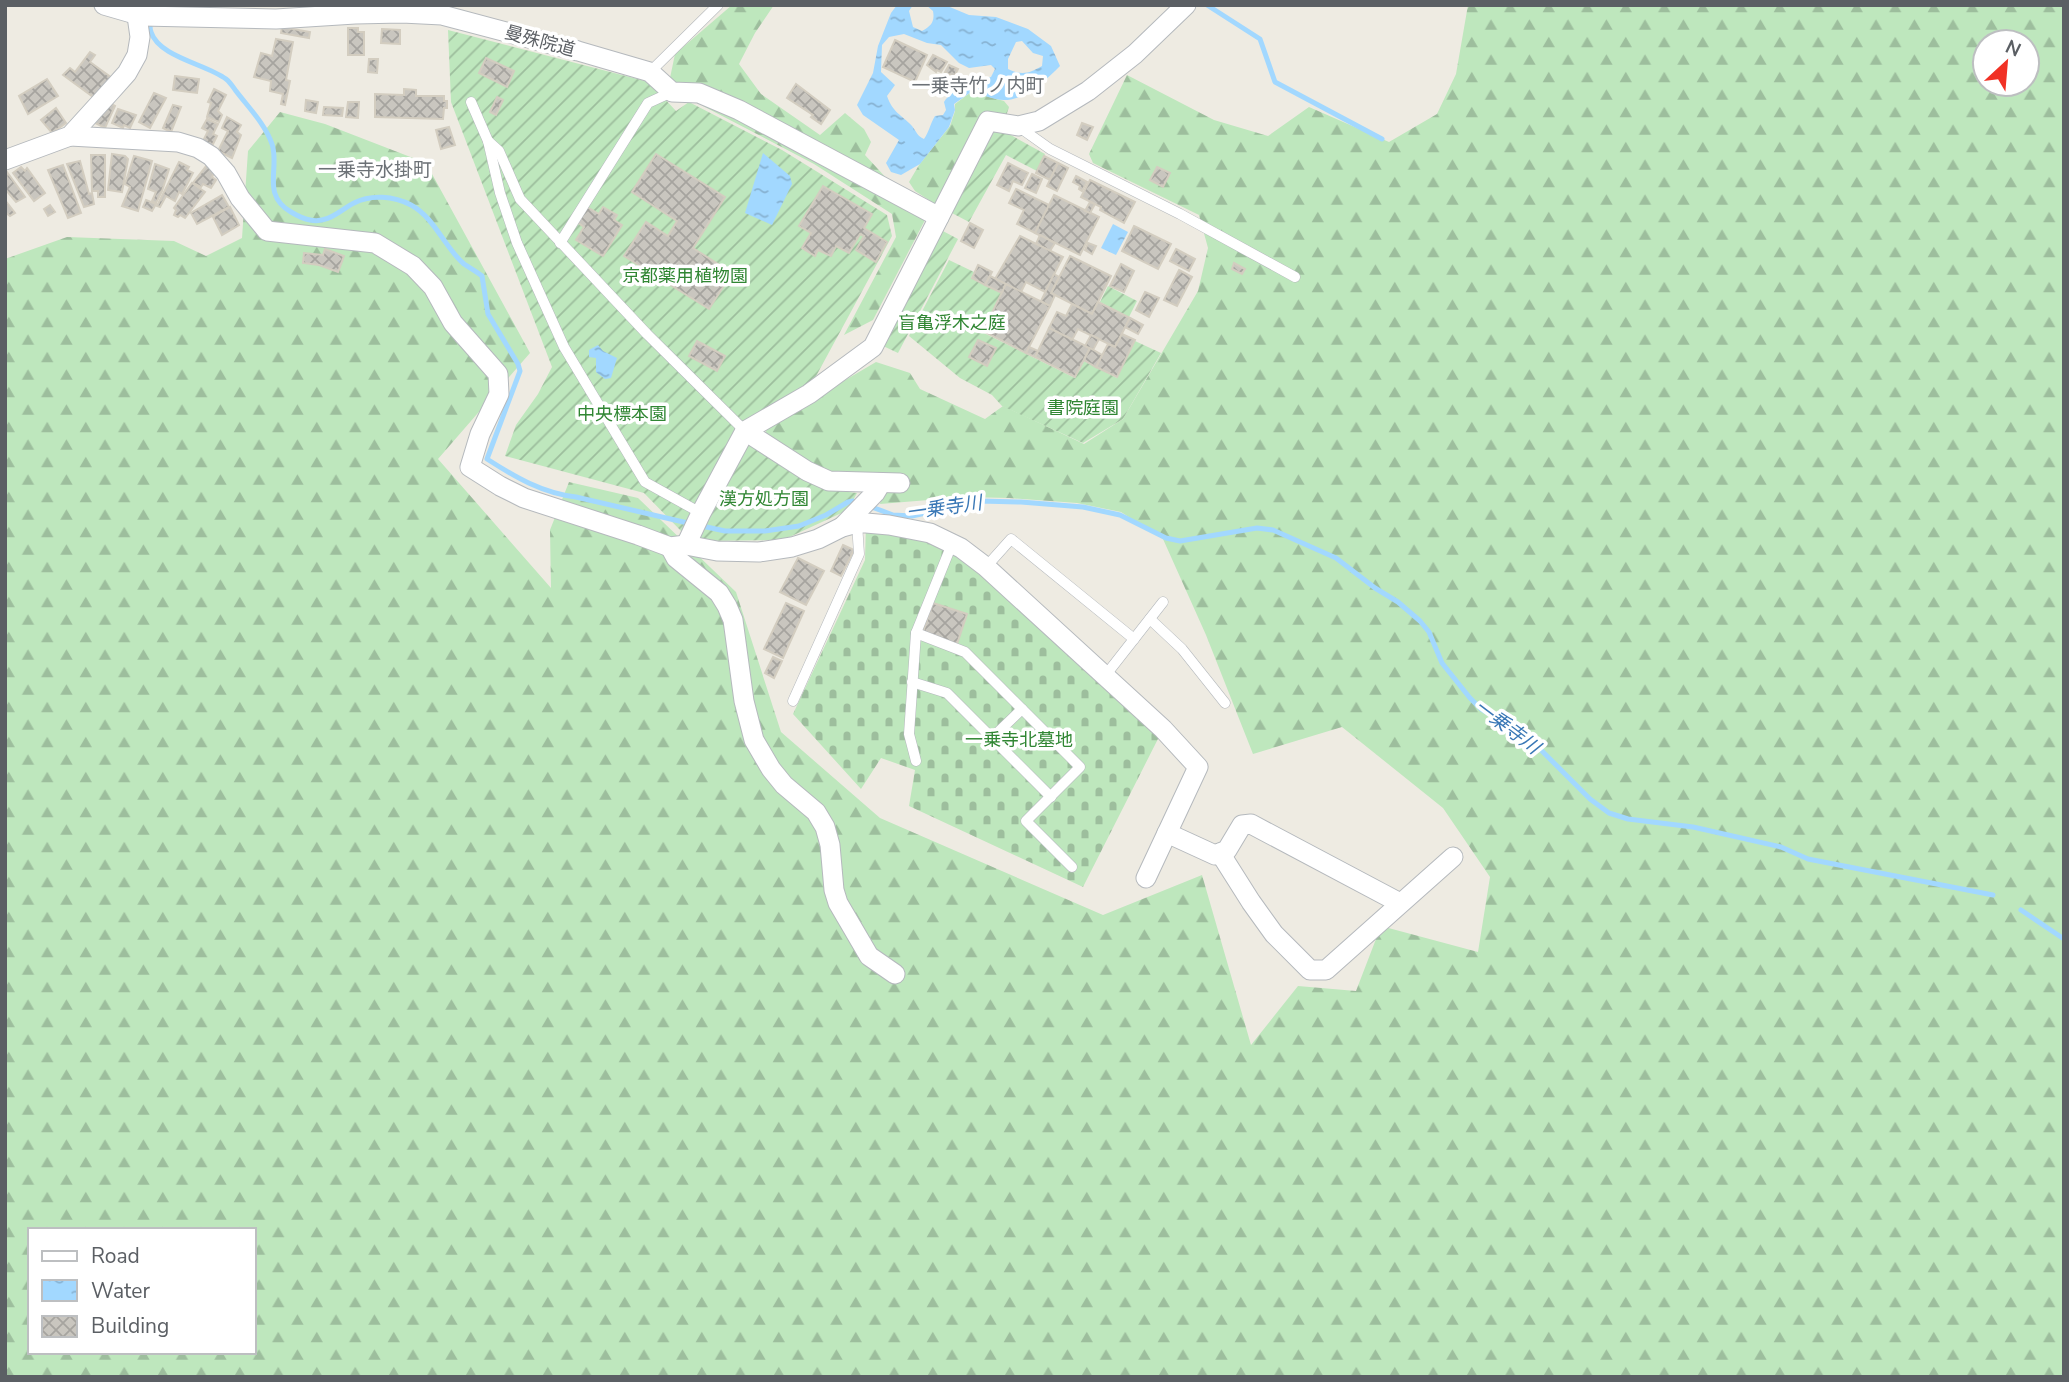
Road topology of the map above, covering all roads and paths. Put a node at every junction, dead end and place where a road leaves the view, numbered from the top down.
1 (104, 5) edge
2 (718, 5) edge
3 (1186, 5) edge
4 (351, 10) edge
5 (445, 10) edge
6 (140, 16) junction
7 (650, 72) junction
8 (672, 93) junction
9 (471, 102) dead end
10 (1018, 126) junction
11 (70, 135) junction
12 (488, 141) junction
13 (5, 160) edge
14 (939, 217) junction
15 (560, 243) junction
16 (1295, 276) dead end
17 (745, 431) junction
18 (701, 513) junction
19 (852, 520) junction
20 (952, 544) junction
21 (678, 546) junction
22 (986, 567) junction
23 (1163, 602) dead end
24 (1150, 619) junction
25 (916, 633) junction
26 (1134, 639) junction
27 (1105, 677) junction
28 (912, 682) junction
29 (793, 701) dead end
30 (1225, 703) dead end
31 (1022, 709) junction
32 (992, 738) junction
33 (916, 761) dead end
34 (1051, 797) junction
35 (1167, 833) junction
36 (1220, 853) junction
37 (1453, 857) dead end
38 (1072, 867) dead end
39 (1146, 878) dead end
40 (1400, 904) junction
41 (895, 974) dead end

1 - 6 street, 曼殊院道
2 - 7 lane
3 - 10 street
4 - 5 street, 曼殊院道
4 - 6 street, 曼殊院道
5 - 7 street, 曼殊院道
6 - 11 street
7 - 8 street, 曼殊院道
8 - 14 street
8 - 15 lane
9 - 12 lane
10 - 14 street
10 - 16 lane
11 - 13 street
11 - 21 street
12 - 15 lane
12 - 18 lane
14 - 17 street
15 - 17 lane
17 - 18 street
17 - 19 street
18 - 21 street
19 - 20 street
19 - 21 street
19 - 29 lane
20 - 22 street
20 - 25 lane
21 - 41 street
22 - 26 lane
22 - 27 street
23 - 24 lane
24 - 26 lane
24 - 30 lane
25 - 28 lane
25 - 31 lane
26 - 27 lane
27 - 35 street
28 - 32 lane
28 - 33 lane
31 - 32 lane
31 - 34 lane
32 - 34 lane
34 - 38 lane
35 - 36 street
35 - 39 street
36 - 40 street
36 - 40 street
37 - 40 street

